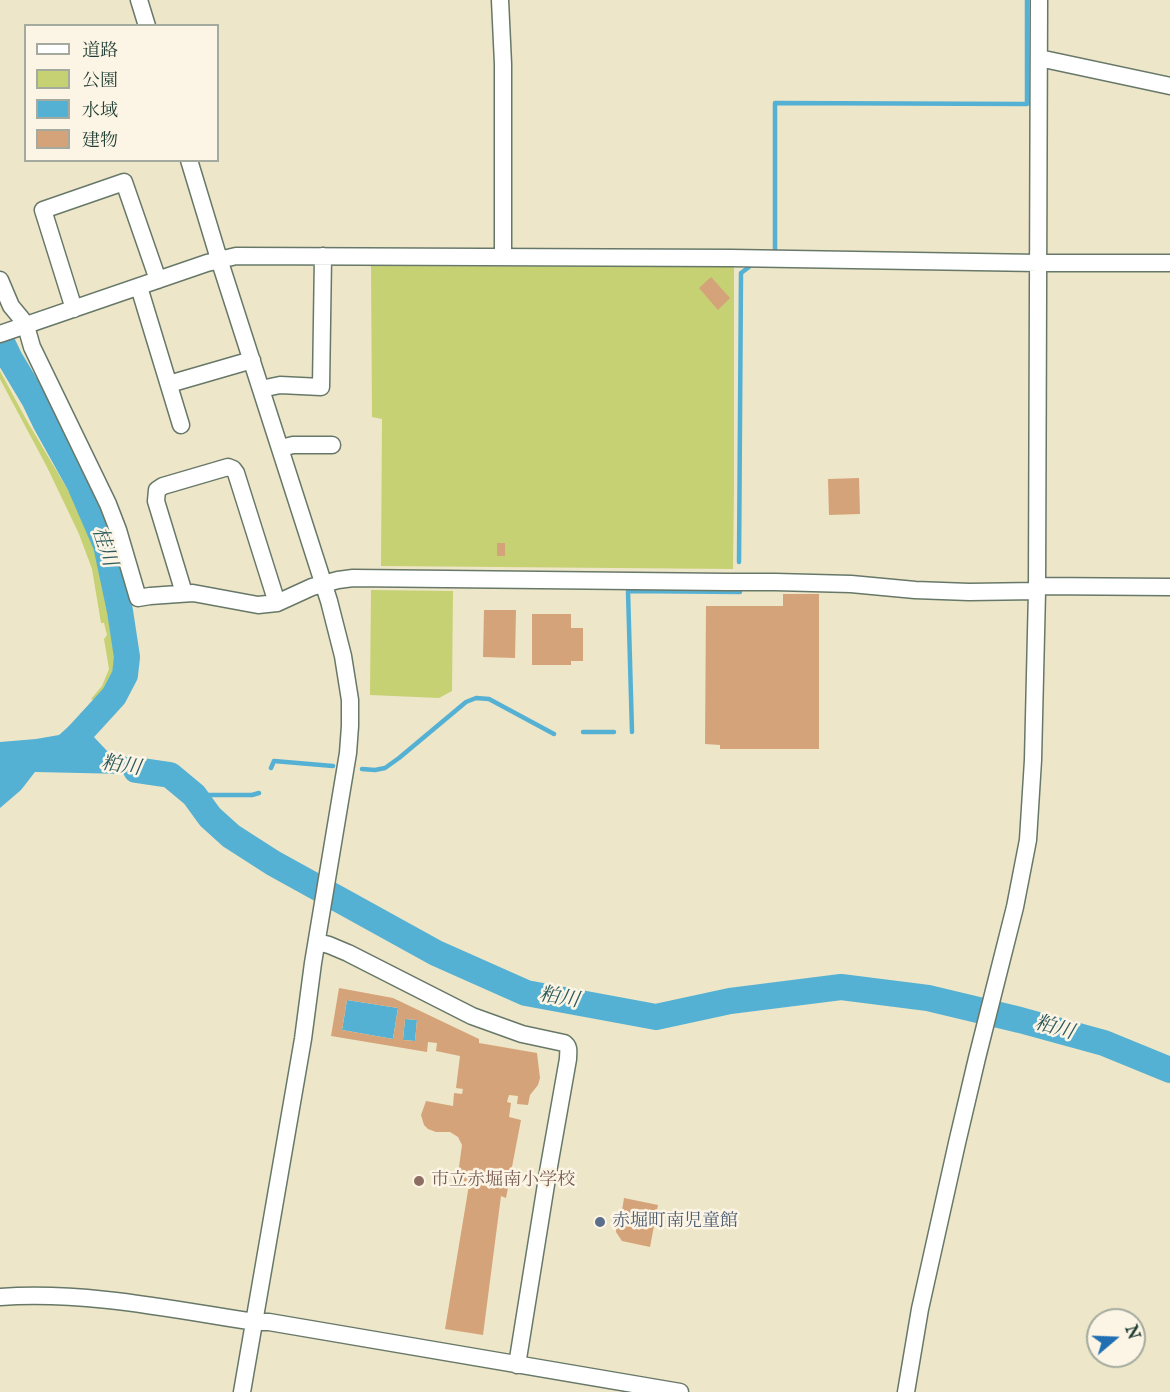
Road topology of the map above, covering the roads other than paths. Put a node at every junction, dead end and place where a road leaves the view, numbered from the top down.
1 (139, 0) edge
2 (500, 0) edge
3 (1039, 0) edge
4 (146, 24) edge
5 (1039, 58) junction
6 (1170, 86) edge
7 (190, 162) edge
8 (323, 256) junction
9 (503, 257) junction
10 (219, 259) junction
11 (1038, 263) junction
12 (1170, 263) edge
13 (0, 280) edge
14 (158, 280) junction
15 (139, 286) junction
16 (74, 309) junction
17 (23, 327) junction
18 (0, 334) edge
19 (252, 360) junction
20 (169, 384) junction
21 (261, 389) junction
22 (181, 425) dead end
23 (332, 445) dead end
24 (280, 448) junction
25 (324, 584) junction
26 (1170, 587) edge
27 (1037, 589) junction
28 (184, 593) junction
29 (277, 603) junction
30 (318, 934) junction
31 (0, 1298) edge
32 (254, 1322) junction
33 (517, 1365) junction
34 (242, 1392) edge
35 (680, 1392) edge
36 (906, 1392) edge

1 - 4 street
2 - 9 street
3 - 5 street
5 - 6 street
5 - 11 street
7 - 10 street
8 - 9 street
8 - 10 street
8 - 21 street
9 - 11 street
10 - 14 street
10 - 19 street
11 - 12 street
11 - 27 street
13 - 17 street
14 - 15 street
14 - 16 street
15 - 16 street
15 - 20 street
16 - 17 street
17 - 18 street
17 - 28 street
19 - 20 street
19 - 21 street
20 - 22 street
21 - 24 street
23 - 24 street
24 - 25 street
25 - 27 street
25 - 29 street
25 - 30 street
26 - 27 street
27 - 36 street
28 - 29 street
28 - 29 street
30 - 32 street
30 - 33 street
31 - 32 street
32 - 33 street
32 - 34 street
33 - 35 street

